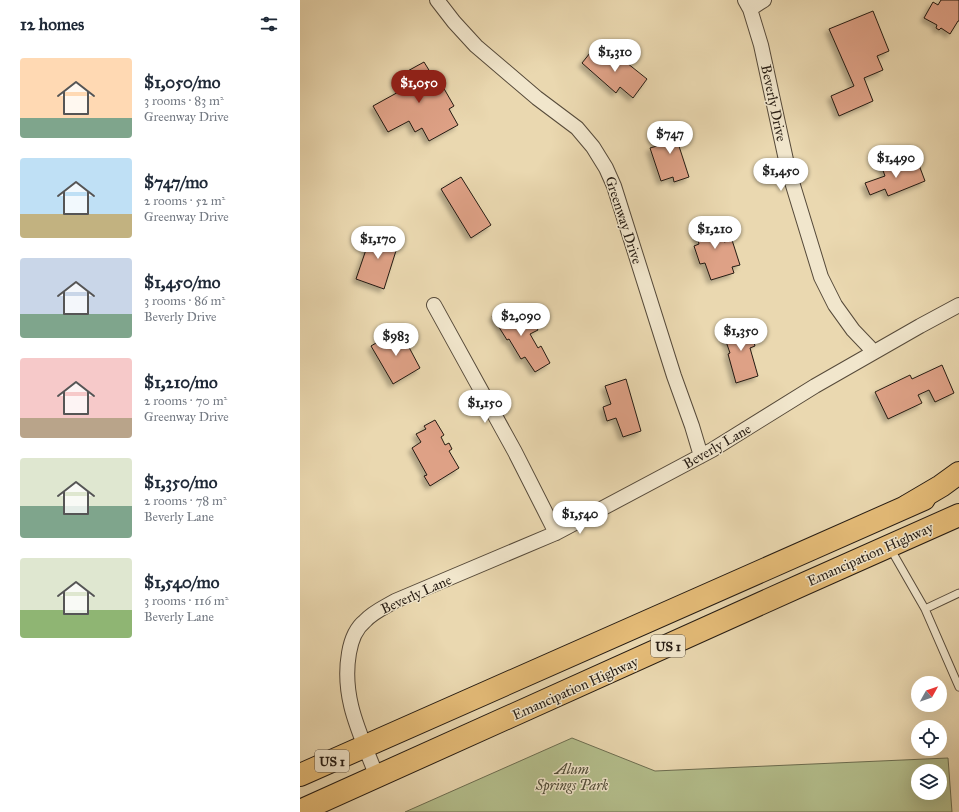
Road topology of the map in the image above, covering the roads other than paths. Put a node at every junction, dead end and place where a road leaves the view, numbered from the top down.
1 (437, 0) edge
2 (764, 0) edge
3 (748, 4) edge
4 (434, 305) dead end
5 (959, 305) edge
6 (874, 352) junction
7 (701, 456) junction
8 (959, 473) edge
9 (959, 485) edge
10 (906, 506) junction
11 (959, 515) edge
12 (556, 533) junction
13 (889, 546) junction
14 (959, 593) edge
15 (925, 609) junction
16 (959, 687) edge
17 (365, 746) junction
18 (300, 775) edge
19 (377, 777) junction
20 (300, 811) edge

1 - 7 street, Greenway Drive
2 - 3 street
3 - 6 street, Beverly Drive
4 - 12 street
5 - 6 street
6 - 7 street, Beverly Lane
7 - 12 street, Beverly Lane
8 - 10 main road
9 - 10 main road, Emancipation Highway / US 1
10 - 17 main road, Emancipation Highway / US 1
11 - 13 main road, Emancipation Highway / US 1
12 - 17 street, Beverly Lane
13 - 15 lane
13 - 19 main road, Emancipation Highway / US 1
14 - 15 lane
15 - 16 lane
17 - 18 main road, Emancipation Highway / US 1
17 - 19 street, Beverly Lane
19 - 20 main road, Emancipation Highway / US 1

